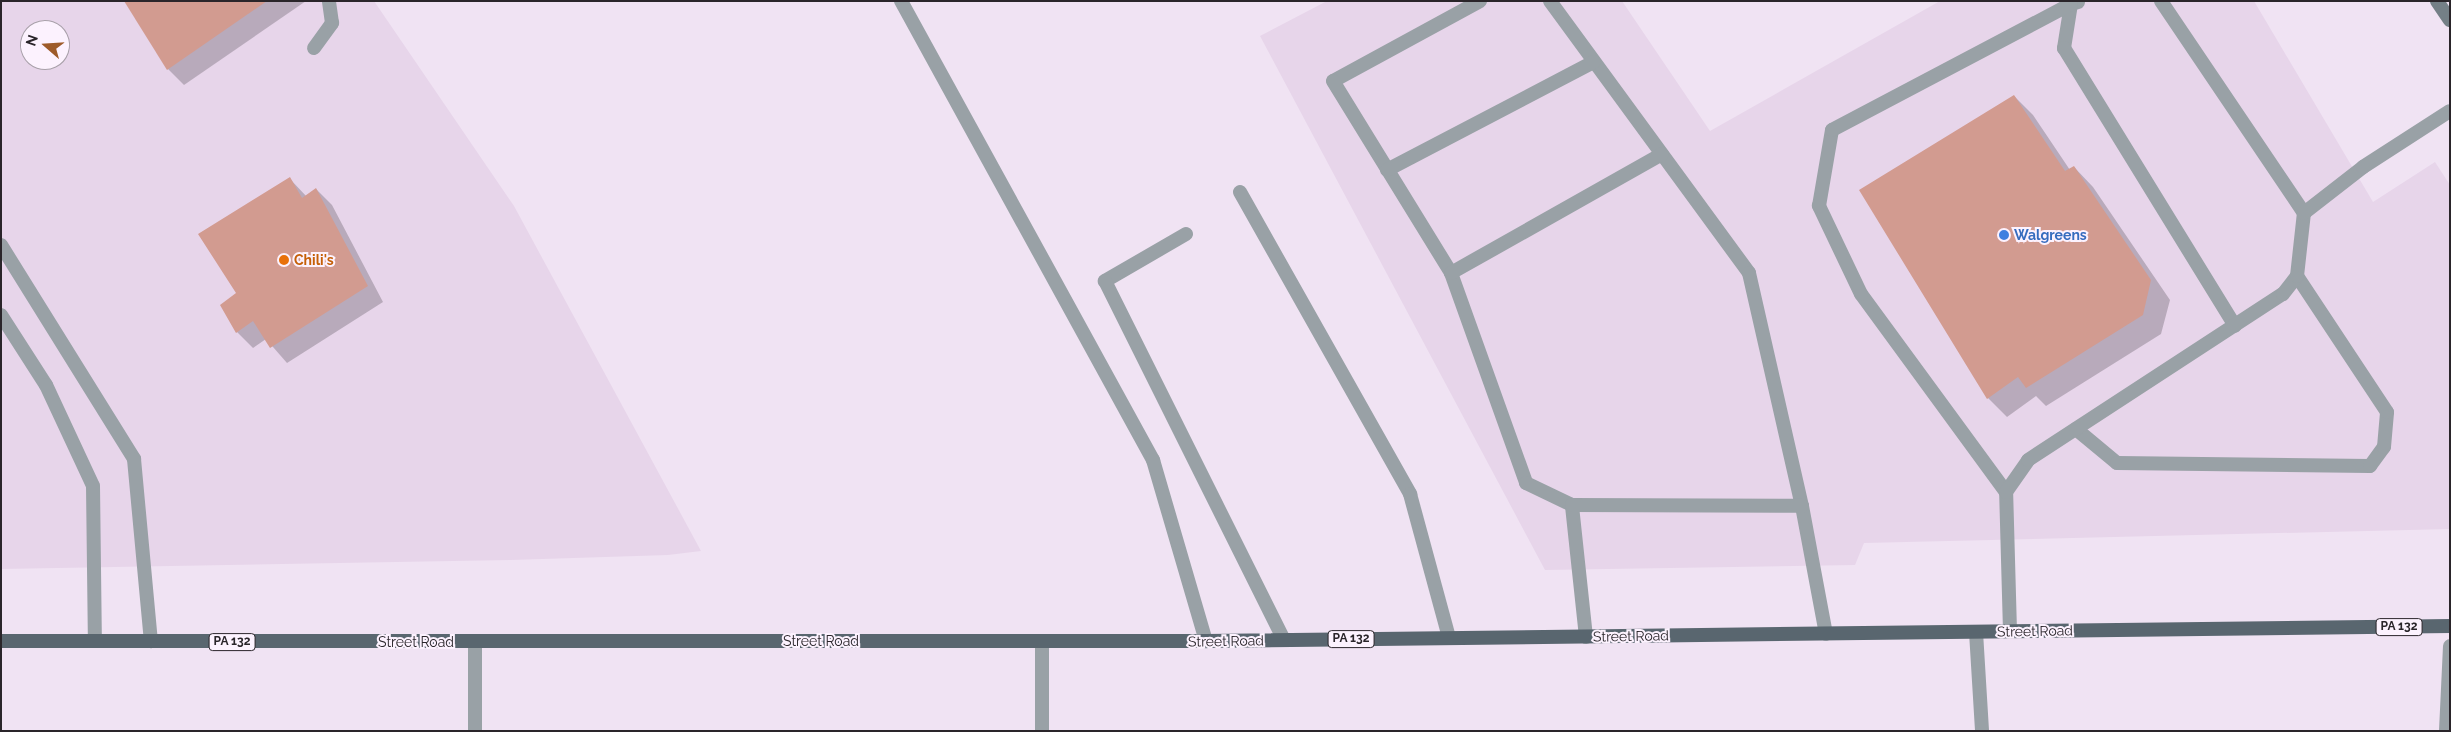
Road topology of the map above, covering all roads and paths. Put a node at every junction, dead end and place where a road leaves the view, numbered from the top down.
1 (329, 1) edge
2 (901, 1) edge
3 (1480, 1) edge
4 (1550, 1) edge
5 (2161, 1) edge
6 (2437, 1) edge
7 (2075, 3) edge
8 (2450, 20) edge
9 (314, 48) dead end
10 (1594, 62) junction
11 (2450, 110) edge
12 (1662, 154) junction
13 (1387, 170) junction
14 (1240, 192) dead end
15 (2304, 213) junction
16 (1186, 234) dead end
17 (1, 245) edge
18 (1451, 273) junction
19 (2297, 276) junction
20 (1, 314) edge
21 (2235, 326) junction
22 (2076, 429) junction
23 (2006, 492) junction
24 (1572, 506) junction
25 (1802, 506) junction
26 (2450, 626) edge
27 (1976, 632) junction
28 (2010, 632) junction
29 (1826, 634) junction
30 (1586, 637) junction
31 (1449, 638) junction
32 (1, 640) edge
33 (1284, 640) junction
34 (95, 641) junction
35 (151, 641) junction
36 (1042, 641) junction
37 (475, 642) junction
38 (1206, 642) junction
39 (2450, 646) edge
40 (475, 731) edge
41 (1042, 731) edge
42 (1982, 731) edge
43 (2446, 731) edge

1 - 9 street
2 - 38 street
3 - 13 street
4 - 10 street
5 - 15 street
6 - 8 main road
7 - 21 street
7 - 23 street
10 - 12 street
10 - 13 street
11 - 15 street
12 - 18 street
12 - 25 street
13 - 18 street
14 - 31 street
15 - 19 street
16 - 33 street
17 - 35 street
18 - 24 street
19 - 21 street
19 - 22 street
20 - 34 street
21 - 22 street
22 - 23 street
23 - 28 street
24 - 25 street
24 - 30 street
25 - 29 street
26 - 28 main road, Street Road / PA 132
27 - 28 main road, Street Road / PA 132
27 - 29 main road, Street Road / PA 132
27 - 42 street
29 - 30 main road, Street Road / PA 132
30 - 31 main road, Street Road / PA 132
31 - 33 main road, Street Road / PA 132
32 - 34 main road, Street Road / PA 132
33 - 38 main road, Street Road / PA 132
34 - 35 main road, Street Road / PA 132
35 - 37 main road, Street Road / PA 132
36 - 37 main road, Street Road / PA 132
36 - 38 main road, Street Road / PA 132
36 - 41 street
37 - 40 street
39 - 43 street

